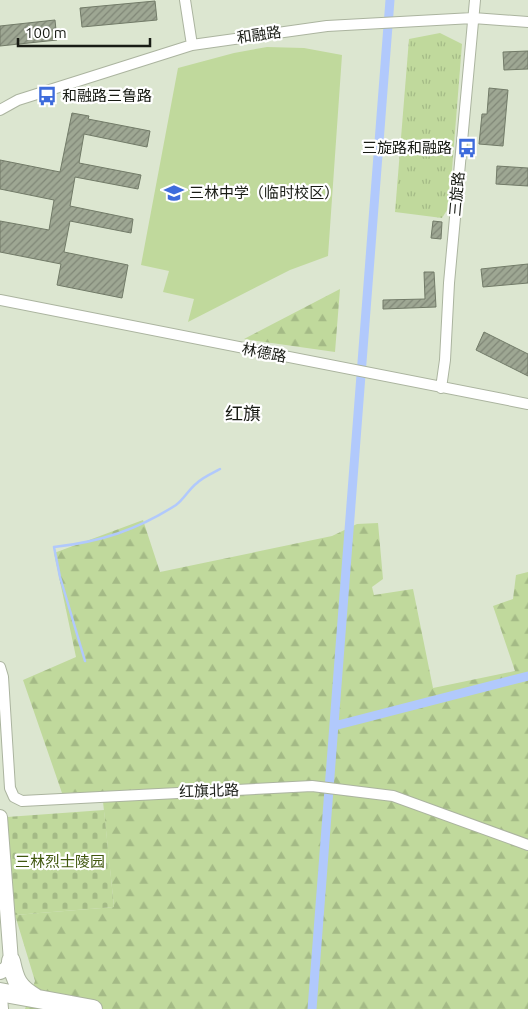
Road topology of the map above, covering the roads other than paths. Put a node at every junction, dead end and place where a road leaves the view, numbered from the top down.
1 (185, 0) edge
2 (474, 0) edge
3 (473, 18) junction
4 (528, 22) edge
5 (192, 45) junction
6 (0, 110) edge
7 (0, 300) edge
8 (441, 388) junction
9 (528, 404) edge
10 (0, 667) edge
11 (0, 817) edge
12 (528, 845) edge
13 (5, 966) edge
14 (0, 992) edge
15 (0, 998) edge
16 (38, 1000) junction
17 (1, 1009) edge
18 (93, 1009) edge

1 - 5 street
2 - 3 street, 三旋路
3 - 4 street, 和融路
3 - 5 street, 和融路
3 - 8 street, 三旋路
5 - 6 street, 和融路
7 - 8 street, 林德路
8 - 9 street, 林德路
10 - 12 street, 红旗北路
11 - 13 main road
13 - 16 highway
14 - 16 highway
15 - 17 main road
16 - 18 highway

